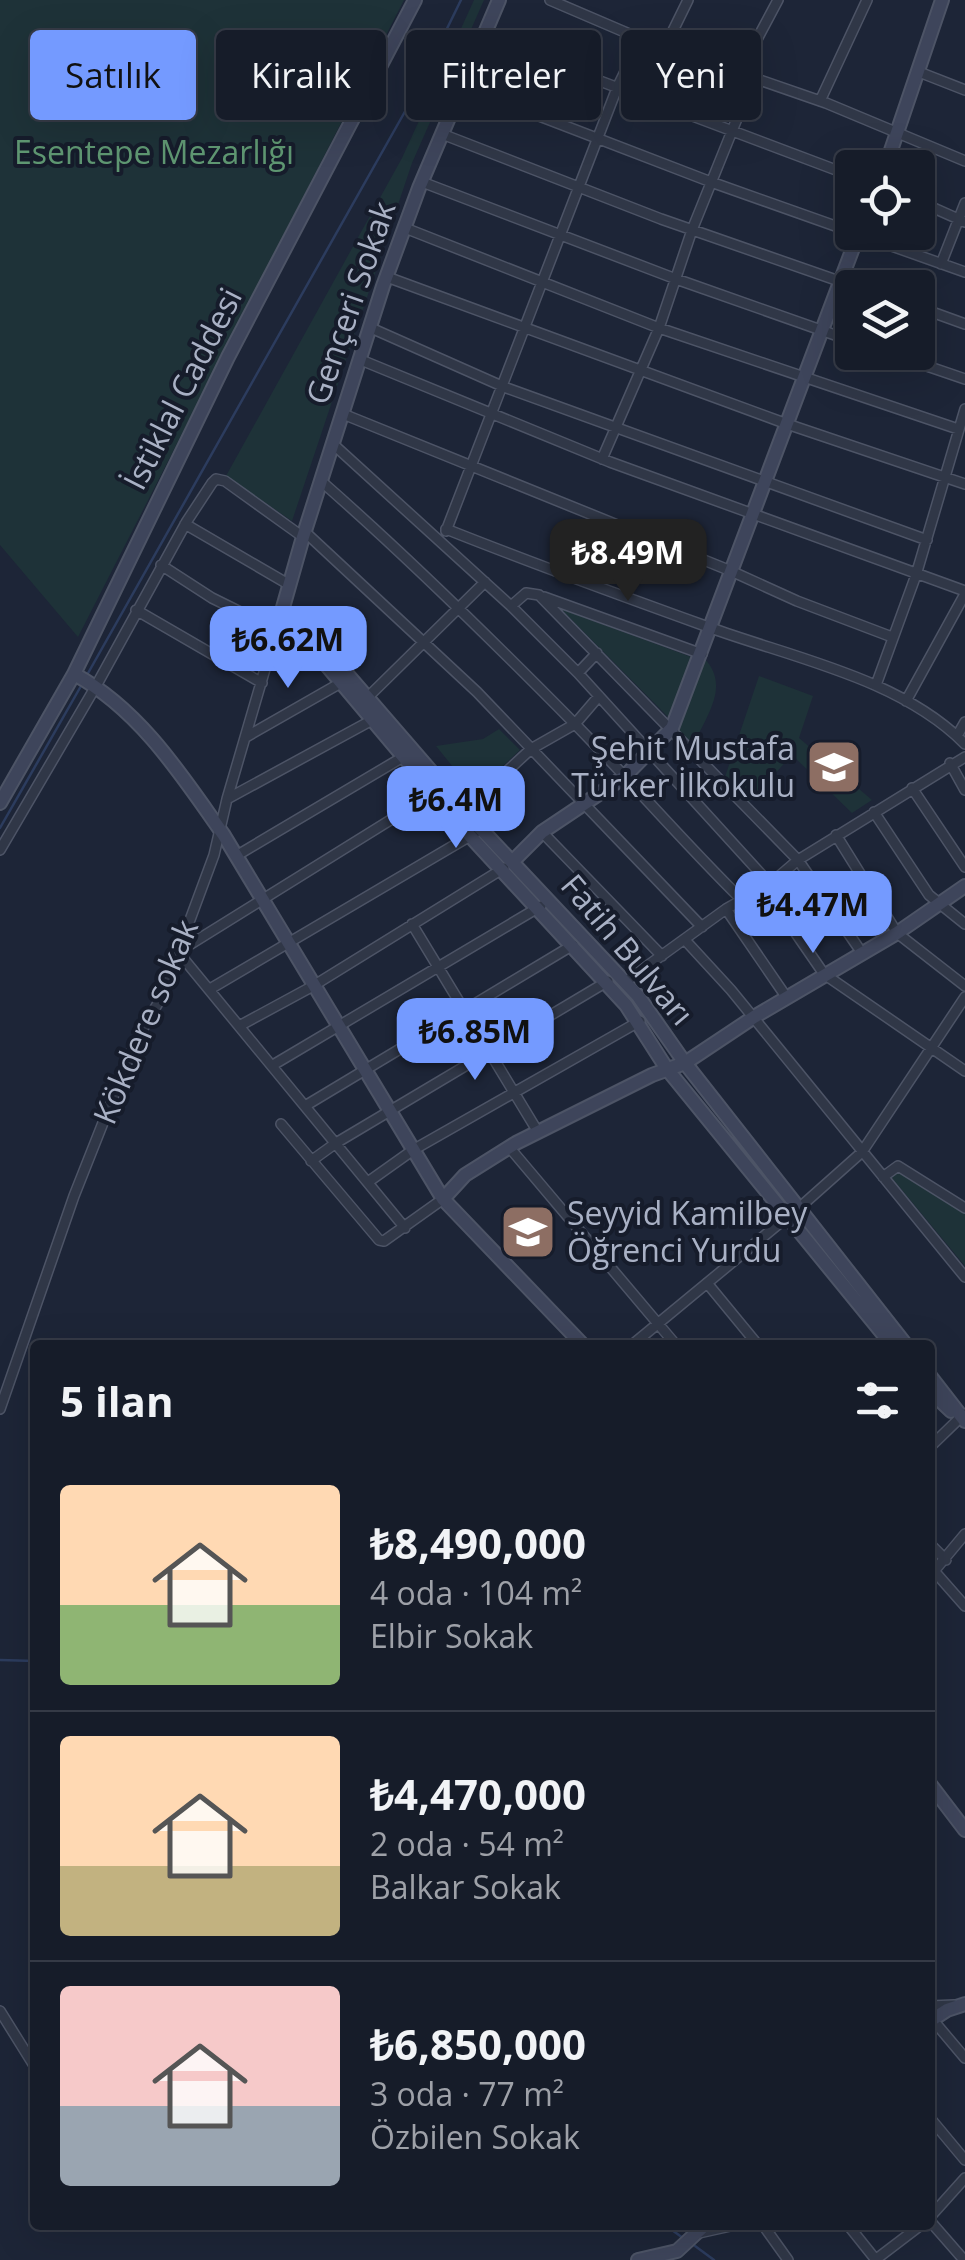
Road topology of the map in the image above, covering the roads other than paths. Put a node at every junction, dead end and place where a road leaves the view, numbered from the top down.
1 (416, 0) edge
2 (499, 0) edge
3 (550, 0) edge
4 (590, 0) edge
5 (688, 0) edge
6 (778, 0) edge
7 (868, 0) edge
8 (942, 0) edge
9 (584, 13) junction
10 (486, 30) edge
11 (622, 30) edge
12 (673, 30) edge
13 (761, 33) edge
14 (919, 72) junction
15 (621, 80) edge
16 (601, 82) edge
17 (761, 82) edge
18 (617, 88) junction
19 (965, 90) edge
20 (820, 101) junction
21 (448, 120) edge
22 (547, 120) edge
23 (736, 120) edge
24 (732, 130) junction
25 (898, 131) junction
26 (442, 134) junction
27 (598, 140) junction
28 (891, 150) edge
29 (965, 160) edge
30 (835, 169) edge
31 (422, 182) junction
32 (710, 182) junction
33 (581, 187) junction
34 (965, 202) edge
35 (935, 209) edge
36 (961, 221) edge
37 (835, 226) edge
38 (405, 228) junction
39 (692, 230) junction
40 (562, 233) junction
41 (903, 250) edge
42 (941, 264) junction
43 (965, 272) edge
44 (387, 277) junction
45 (676, 278) junction
46 (835, 280) edge
47 (542, 282) junction
48 (835, 297) edge
49 (935, 313) edge
50 (965, 324) edge
51 (371, 328) junction
52 (659, 328) junction
53 (525, 329) junction
54 (822, 331) junction
55 (835, 335) edge
56 (361, 360) junction
57 (935, 369) edge
58 (641, 372) junction
59 (804, 378) junction
60 (965, 379) edge
61 (504, 387) junction
62 (965, 409) edge
63 (343, 414) junction
64 (492, 416) junction
65 (786, 424) junction
66 (613, 428) junction
67 (958, 429) junction
68 (333, 444) junction
69 (602, 459) junction
70 (471, 467) junction
71 (946, 479) junction
72 (321, 482) junction
73 (764, 482) junction
74 (965, 484) edge
75 (752, 514) junction
76 (185, 524) junction
77 (446, 530) junction
78 (304, 534) junction
79 (927, 540) junction
80 (441, 542) junction
81 (161, 565) junction
82 (731, 571) junction
83 (916, 576) junction
84 (485, 582) junction
85 (288, 584) junction
86 (965, 593) edge
87 (539, 595) junction
88 (511, 606) junction
89 (136, 610) junction
90 (282, 611) junction
91 (460, 611) junction
92 (711, 628) junction
93 (277, 630) junction
94 (892, 637) junction
95 (425, 642) junction
96 (597, 652) junction
97 (702, 654) junction
98 (578, 674) junction
99 (76, 676) junction
100 (346, 680) junction
101 (262, 683) junction
102 (876, 685) junction
103 (94, 686) junction
104 (369, 696) junction
105 (599, 696) junction
106 (906, 701) junction
107 (378, 717) junction
108 (965, 722) edge
109 (575, 724) junction
110 (672, 728) junction
111 (246, 737) junction
112 (961, 740) edge
113 (532, 749) junction
114 (651, 752) junction
115 (410, 753) junction
116 (965, 757) edge
117 (950, 764) junction
118 (624, 777) junction
119 (912, 788) junction
120 (439, 790) junction
121 (965, 790) edge
122 (227, 799) junction
123 (584, 802) junction
124 (0, 803) edge
125 (465, 810) junction
126 (874, 812) junction
127 (220, 829) junction
128 (476, 832) junction
129 (542, 832) junction
130 (836, 835) junction
131 (0, 850) edge
132 (236, 856) junction
133 (798, 860) junction
134 (507, 865) junction
135 (965, 867) edge
136 (767, 885) junction
137 (965, 886) edge
138 (262, 900) junction
139 (550, 900) junction
140 (742, 900) junction
141 (938, 904) junction
142 (537, 908) junction
143 (726, 909) junction
144 (412, 924) junction
145 (965, 924) edge
146 (702, 926) junction
147 (897, 933) junction
148 (585, 938) junction
149 (685, 940) junction
150 (288, 942) junction
151 (572, 946) junction
152 (178, 952) junction
153 (862, 953) junction
154 (662, 956) junction
155 (439, 967) junction
156 (824, 974) junction
157 (616, 980) junction
158 (313, 986) junction
159 (965, 986) edge
160 (210, 989) junction
161 (965, 997) edge
162 (787, 998) junction
163 (465, 1009) junction
164 (650, 1015) junction
165 (754, 1017) junction
166 (638, 1022) junction
167 (241, 1026) junction
168 (340, 1028) junction
169 (930, 1048) junction
170 (490, 1051) junction
171 (686, 1063) junction
172 (273, 1066) junction
173 (366, 1069) junction
174 (667, 1069) junction
175 (965, 1071) edge
176 (516, 1094) junction
177 (305, 1106) junction
178 (390, 1110) junction
179 (281, 1124) dead end
180 (538, 1132) junction
181 (336, 1143) junction
182 (509, 1148) junction
183 (413, 1150) junction
184 (862, 1152) junction
185 (311, 1161) junction
186 (883, 1177) junction
187 (368, 1182) junction
188 (443, 1198) junction
189 (965, 1208) edge
190 (793, 1213) junction
191 (405, 1228) junction
192 (965, 1277) edge
193 (707, 1283) junction
194 (658, 1324) junction
195 (578, 1340) edge
196 (638, 1340) edge
197 (672, 1340) edge
198 (754, 1340) edge
199 (888, 1340) edge
200 (902, 1340) edge
201 (935, 1382) edge
202 (935, 1397) edge
203 (0, 1409) edge
204 (964, 1417) edge
205 (935, 1443) edge
206 (965, 1534) edge
207 (935, 1549) edge
208 (946, 1560) junction
209 (935, 1571) edge
210 (935, 1577) edge
211 (965, 1588) edge
212 (956, 1596) junction
213 (965, 1606) edge
214 (935, 1791) edge
215 (965, 1830) edge
216 (963, 2005) edge
217 (0, 2011) edge
218 (935, 2014) edge
219 (935, 2020) edge
220 (965, 2058) edge
221 (30, 2059) edge
222 (935, 2124) edge
223 (965, 2160) edge
224 (965, 2178) edge
225 (935, 2213) edge
226 (935, 2225) edge
227 (701, 2230) edge
228 (766, 2230) edge
229 (852, 2230) edge
230 (914, 2230) edge
231 (638, 2260) edge
232 (788, 2260) edge
233 (875, 2260) edge
234 (964, 2260) edge

1 - 99 street, İstiklal Caddesi
2 - 10 street, Gençeri Sokak
3 - 9 street
4 - 9 street
5 - 12 street
6 - 13 street
7 - 20 street
8 - 14 street
9 - 11 street
14 - 19 street
14 - 25 street
15 - 18 street
16 - 18 street
17 - 20 street
18 - 24 street
18 - 27 street
20 - 25 street
21 - 26 street, Gençeri Sokak
22 - 27 street
23 - 24 street
24 - 30 street
24 - 32 street
25 - 28 street
25 - 29 street
26 - 31 street, Gençeri Sokak
26 - 33 street
27 - 32 street
27 - 33 street
31 - 38 street, Gençeri Sokak
31 - 40 street
32 - 37 street
32 - 39 street
33 - 39 street
33 - 40 street
34 - 36 street
35 - 36 street
36 - 42 street
38 - 44 street, Gençeri Sokak
38 - 47 street
39 - 45 street
39 - 46 street
40 - 45 street
40 - 47 street
41 - 42 street
42 - 43 street
44 - 51 street, Gençeri Sokak
44 - 53 street
45 - 52 street
45 - 54 street
47 - 52 street
47 - 53 street
48 - 54 street
49 - 50 street
51 - 56 street, Gençeri Sokak
51 - 61 street
52 - 58 street
52 - 59 street
53 - 58 street
53 - 61 street
54 - 55 street
54 - 59 street
56 - 63 street, Gençeri Sokak
56 - 64 street
57 - 60 street
58 - 65 street
58 - 66 street
59 - 65 street
59 - 67 street
61 - 64 street
61 - 66 street
62 - 67 street
63 - 68 street, Gençeri Sokak
63 - 70 street
64 - 69 street
64 - 70 street
65 - 71 street
65 - 73 street
66 - 69 street
66 - 73 street
67 - 71 street
68 - 72 street, Gençeri Sokak
68 - 80 street
69 - 75 street
70 - 77 street
70 - 82 street
71 - 74 street
71 - 79 street
72 - 78 street, Gençeri Sokak
72 - 91 street
73 - 75 street
73 - 79 street
75 - 82 street
75 - 83 street
76 - 78 street
76 - 81 street
76 - 85 street
77 - 80 street
77 - 92 street
78 - 85 street, Gençeri Sokak
78 - 95 street
79 - 83 street
80 - 84 street
81 - 89 street
81 - 93 street
82 - 92 street
82 - 94 street
83 - 86 street
83 - 94 street
84 - 88 street
84 - 91 street
85 - 90 street, Gençeri Sokak
86 - 106 street
87 - 88 street
87 - 96 street
87 - 97 street
88 - 98 street
89 - 101 street
89 - 103 street
90 - 93 street, Gençeri Sokak
90 - 100 street
91 - 95 street
91 - 109 street
92 - 97 street
92 - 102 street
93 - 101 street, Kökdere sokak
94 - 102 street
95 - 104 street
95 - 113 street
96 - 98 street
96 - 110 street
97 - 110 street
98 - 105 street
99 - 103 street
99 - 124 street, İstiklal Caddesi
100 - 104 street
100 - 107 street
100 - 111 street
101 - 111 street, Kökdere sokak
102 - 106 street
103 - 127 street
103 - 131 street
104 - 107 street
105 - 109 street
105 - 114 street
106 - 112 street
107 - 115 street
107 - 122 street
108 - 112 street
109 - 113 street
109 - 118 street
110 - 114 street
110 - 133 street
111 - 122 street, Kökdere sokak
113 - 123 street
113 - 125 street
114 - 118 street
114 - 136 street
115 - 120 street
115 - 132 street
116 - 117 street
117 - 119 street
117 - 121 street
118 - 123 street
118 - 140 street
119 - 126 street
119 - 135 street
120 - 125 street
120 - 128 street
120 - 138 street
122 - 127 street, Kökdere sokak
123 - 129 street
123 - 146 street
125 - 128 street
126 - 130 street
126 - 141 street
127 - 132 street
127 - 152 street, Kökdere sokak
128 - 134 street
128 - 150 street
129 - 134 street
129 - 154 street
130 - 133 street
130 - 147 street
132 - 138 street
133 - 136 street
133 - 153 street
134 - 139 street, Fatih Bulvarı
134 - 142 street
134 - 144 street
136 - 140 street
136 - 156 street
137 - 141 street
138 - 150 street
138 - 152 street
139 - 142 street
139 - 148 street, Fatih Bulvarı
140 - 143 street
141 - 145 street
141 - 147 street
142 - 151 street
142 - 155 street
143 - 146 street
143 - 162 street
144 - 155 street
144 - 158 street
146 - 149 street
147 - 153 street
147 - 159 street
148 - 151 street
148 - 157 street, Fatih Bulvarı
149 - 154 street
149 - 165 street
150 - 158 street
150 - 160 street
151 - 157 street
151 - 163 street
152 - 160 street
152 - 203 street, Kökdere sokak
153 - 156 street
154 - 157 street
155 - 163 street
155 - 168 street
156 - 162 street
156 - 169 street
157 - 164 street, Fatih Bulvarı
157 - 166 street
157 - 170 street
158 - 167 street
158 - 168 street
160 - 167 street
161 - 169 street
162 - 165 street
163 - 170 street
163 - 173 street
164 - 166 street
164 - 171 street, Fatih Bulvarı
165 - 171 street
165 - 184 street
166 - 174 street
166 - 176 street
167 - 172 street
168 - 172 street
168 - 173 street
169 - 175 street
169 - 184 street
170 - 176 street
170 - 178 street
171 - 174 street
171 - 190 street, Fatih Bulvarı
172 - 177 street
173 - 177 street
173 - 178 street
174 - 180 street
174 - 190 street
176 - 180 street
176 - 183 street
177 - 181 street
178 - 181 street
178 - 183 street
179 - 185 street
180 - 182 street
181 - 185 street
181 - 187 street
182 - 188 street
182 - 194 street
183 - 187 street
183 - 188 street
184 - 186 street
184 - 190 street
185 - 191 street
186 - 189 street
186 - 192 street
187 - 191 street
188 - 191 street
188 - 195 street
190 - 193 street
190 - 199 street
190 - 200 street
193 - 194 street
193 - 198 street
194 - 196 street
194 - 197 street
201 - 204 street
202 - 204 street
204 - 205 street
206 - 208 street
207 - 208 street
208 - 209 street
210 - 212 street
211 - 212 street
212 - 213 street
214 - 215 street
216 - 218 street
217 - 221 street
219 - 220 street
222 - 223 street
224 - 225 street
226 - 234 street
227 - 231 street
228 - 232 street
229 - 233 street
230 - 233 street

